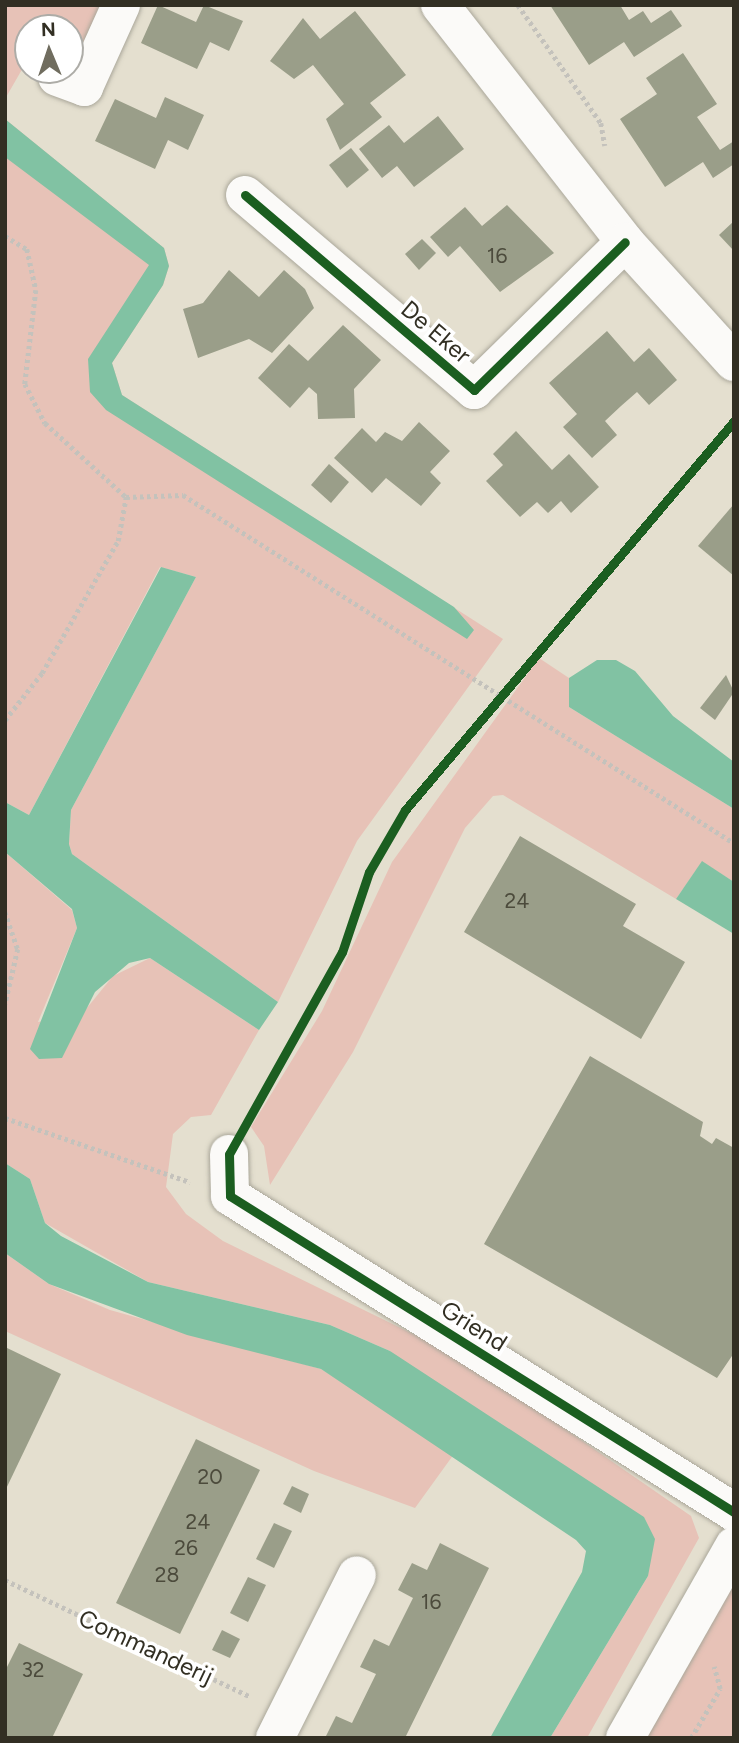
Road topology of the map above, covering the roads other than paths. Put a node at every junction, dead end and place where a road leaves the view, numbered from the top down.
1 (121, 5) edge
2 (440, 5) edge
3 (77, 84) edge
4 (245, 195) dead end
5 (625, 242) junction
6 (734, 362) edge
7 (229, 1154) dead end
8 (734, 1511) edge
9 (734, 1546) edge
10 (357, 1575) dead end
11 (281, 1726) edge
12 (625, 1738) edge

1 - 3 street
2 - 5 street
4 - 5 street, De Eker
5 - 6 street
7 - 8 street, Griend
9 - 12 street
10 - 11 street

